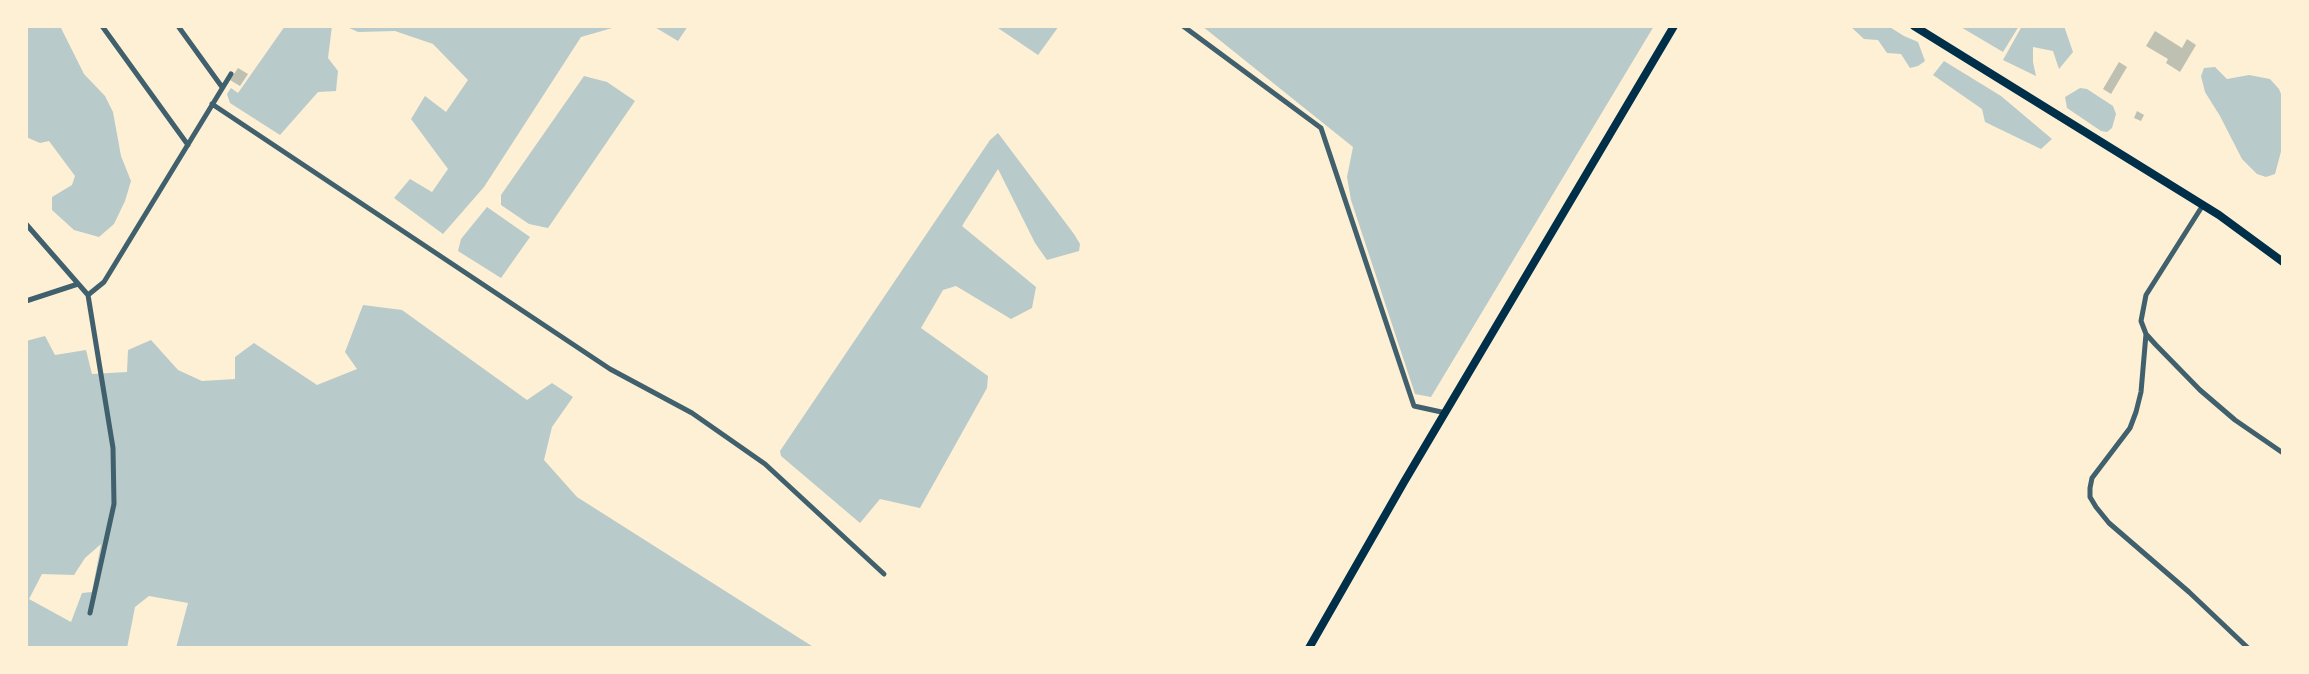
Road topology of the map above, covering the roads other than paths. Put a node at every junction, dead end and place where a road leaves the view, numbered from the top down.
1 (102, 26) edge
2 (178, 26) edge
3 (1183, 26) edge
4 (1674, 26) edge
5 (1914, 26) edge
6 (231, 74) dead end
7 (222, 87) junction
8 (212, 104) junction
9 (188, 145) junction
10 (2203, 205) junction
11 (26, 224) edge
12 (2283, 262) edge
13 (78, 284) junction
14 (88, 295) junction
15 (26, 301) edge
16 (2146, 334) junction
17 (1447, 413) junction
18 (2283, 453) edge
19 (884, 574) dead end
20 (90, 613) dead end
21 (1309, 648) edge
22 (2248, 648) edge

1 - 9 street
2 - 7 street
3 - 17 street
4 - 17 main road
5 - 10 main road
6 - 7 street
7 - 8 street
8 - 9 street
8 - 19 street
9 - 14 street
10 - 12 main road
10 - 16 street
11 - 13 street
13 - 14 street
13 - 15 street
14 - 20 street
16 - 18 street
16 - 22 street
17 - 21 main road

